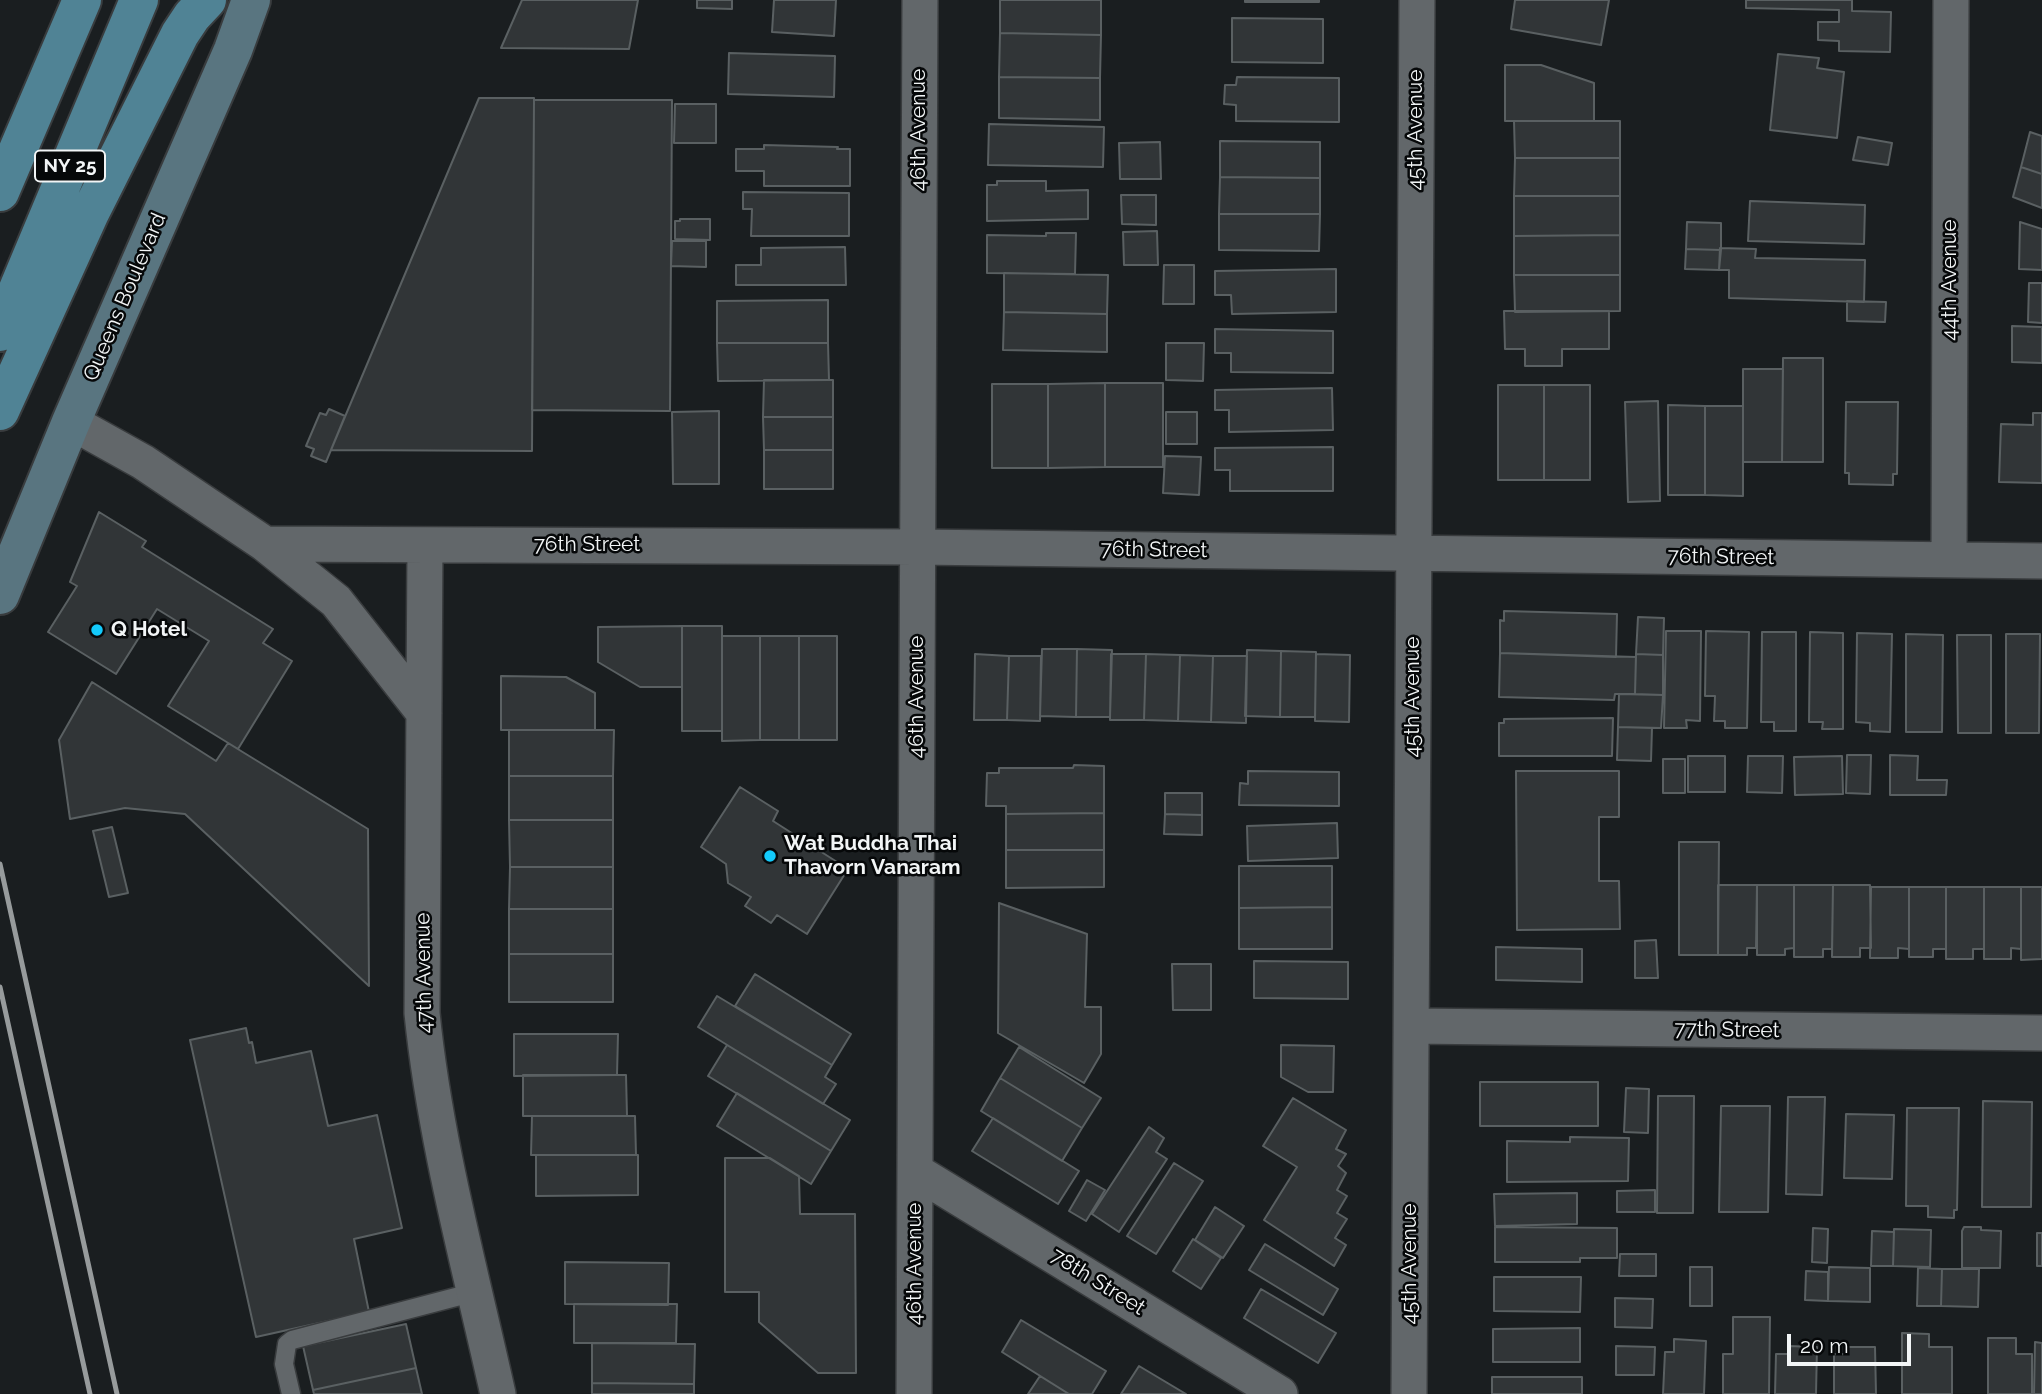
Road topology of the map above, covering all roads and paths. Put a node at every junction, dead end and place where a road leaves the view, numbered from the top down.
1 (82, 0) edge
2 (139, 0) edge
3 (207, 0) edge
4 (251, 0) edge
5 (920, 0) edge
6 (1417, 0) edge
7 (1951, 0) edge
8 (0, 192) edge
9 (0, 332) edge
10 (0, 411) edge
11 (71, 422) junction
12 (265, 544) junction
13 (425, 545) junction
14 (917, 547) junction
15 (1414, 554) junction
16 (1949, 559) junction
17 (2042, 561) edge
18 (0, 594) edge
19 (424, 713) junction
20 (1412, 1026) junction
21 (2042, 1033) edge
22 (915, 1171) junction
23 (475, 1292) junction
24 (291, 1394) edge
25 (498, 1394) edge
26 (914, 1394) edge
27 (1280, 1394) edge
28 (1409, 1394) edge

1 - 8 main road, NY 25
2 - 9 main road, NY 25
3 - 10 main road
4 - 11 street, Queens Boulevard
5 - 14 street, 46th Avenue
6 - 15 street, 45th Avenue
7 - 16 street, 44th Avenue
11 - 12 street
11 - 18 street, Queens Boulevard
12 - 13 street, 76th Street
12 - 19 street
13 - 14 street, 76th Street
13 - 19 street, 47th Avenue
14 - 15 street, 76th Street
14 - 22 street, 46th Avenue
15 - 16 street, 76th Street
15 - 20 street, 45th Avenue
16 - 17 street, 76th Street
19 - 23 street, 47th Avenue
20 - 21 street, 77th Street
20 - 28 street, 45th Avenue
22 - 26 street, 46th Avenue
22 - 27 street, 78th Street
23 - 24 lane
23 - 25 street, 47th Avenue

